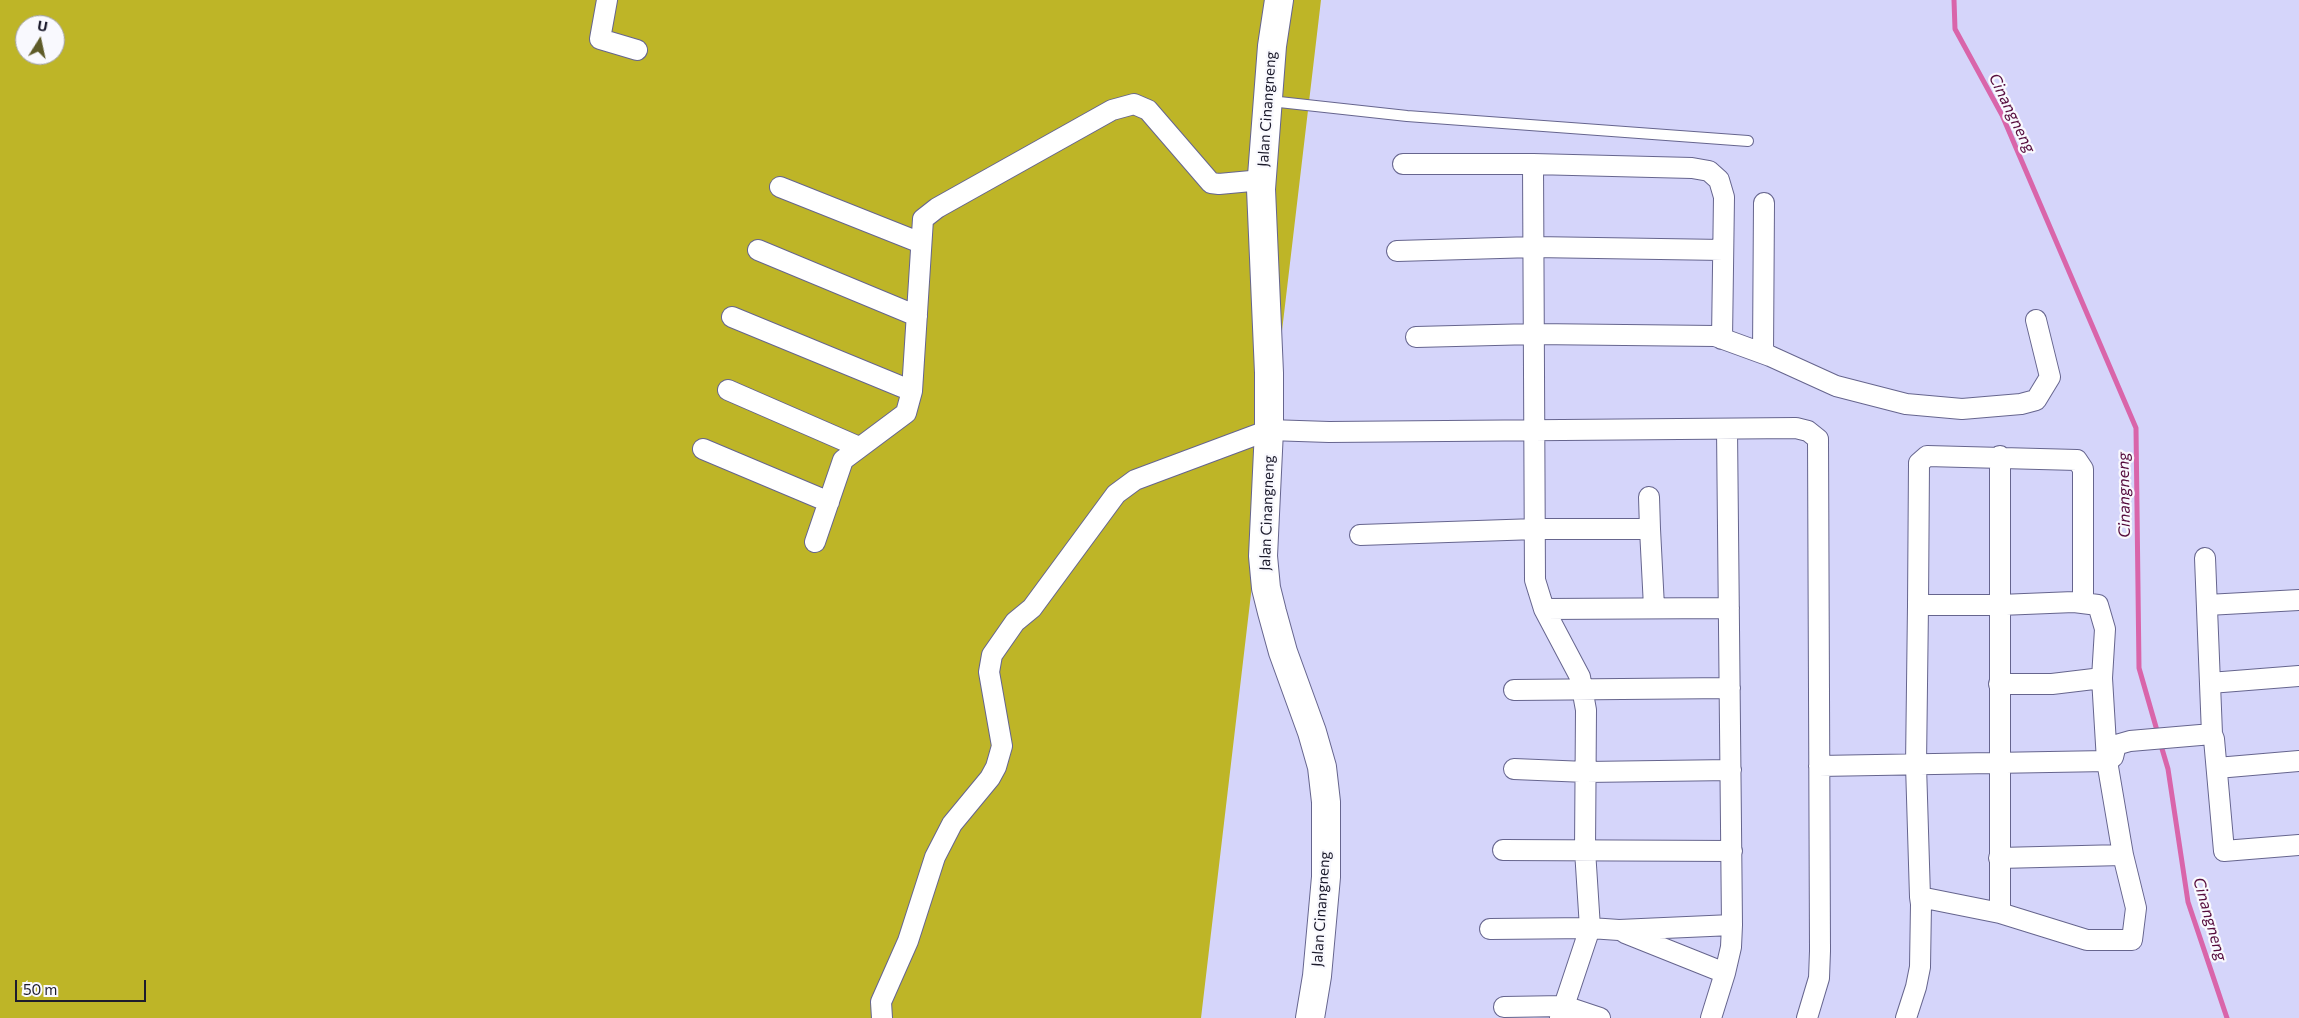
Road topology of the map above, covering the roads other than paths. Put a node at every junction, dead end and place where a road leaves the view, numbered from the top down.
1 (607, 0) edge
2 (1279, 0) edge
3 (637, 50) dead end
4 (1268, 101) junction
5 (1748, 141) dead end
6 (1403, 164) dead end
7 (1533, 164) junction
8 (1262, 180) junction
9 (780, 187) dead end
10 (1764, 202) dead end
11 (921, 243) junction
12 (1534, 248) junction
13 (758, 250) dead end
14 (1723, 250) junction
15 (1397, 251) dead end
16 (917, 316) junction
17 (732, 317) dead end
18 (2036, 320) dead end
19 (1534, 334) junction
20 (1416, 337) dead end
21 (1722, 339) junction
22 (1764, 354) junction
23 (728, 390) dead end
24 (912, 390) junction
25 (1727, 429) junction
26 (1270, 430) junction
27 (1536, 430) junction
28 (859, 447) junction
29 (704, 449) dead end
30 (2000, 456) junction
31 (1648, 497) dead end
32 (829, 502) junction
33 (1536, 529) junction
34 (1650, 529) junction
35 (1360, 535) dead end
36 (815, 542) dead end
37 (2205, 558) dead end
38 (2299, 600) edge
39 (2083, 603) junction
40 (1918, 605) junction
41 (2000, 605) junction
42 (2207, 605) junction
43 (1654, 607) junction
44 (1729, 608) junction
45 (1544, 609) junction
46 (2299, 676) edge
47 (2102, 678) junction
48 (2210, 683) junction
49 (1999, 684) junction
50 (1730, 688) junction
51 (1514, 690) dead end
52 (1584, 690) junction
53 (2212, 734) junction
54 (2107, 761) junction
55 (2299, 761) edge
56 (1998, 763) junction
57 (1916, 765) junction
58 (1819, 766) junction
59 (2216, 768) junction
60 (1514, 769) dead end
61 (1731, 770) junction
62 (1586, 772) junction
63 (2299, 845) edge
64 (1503, 850) dead end
65 (1586, 850) junction
66 (1732, 851) junction
67 (2123, 855) junction
68 (1999, 858) junction
69 (1920, 896) junction
70 (2000, 913) junction
71 (1732, 925) junction
72 (1590, 928) junction
73 (1490, 929) dead end
74 (1619, 930) junction
75 (1725, 974) junction
76 (1504, 1007) dead end
77 (1562, 1012) edge
78 (882, 1018) edge
79 (1310, 1018) edge
80 (1600, 1018) edge
81 (1712, 1018) edge
82 (1807, 1018) edge
83 (1906, 1018) edge

1 - 3 street
2 - 4 street, Jalan Cinangneng
4 - 5 lane
4 - 8 street, Jalan Cinangneng
6 - 7 street
7 - 12 street
7 - 14 street
8 - 11 street
8 - 26 street, Jalan Cinangneng
9 - 11 street
10 - 22 street
11 - 16 street
12 - 14 street
12 - 15 street
12 - 19 street
13 - 16 street
14 - 21 street
16 - 24 street
17 - 24 street
18 - 22 street
19 - 20 street
19 - 21 street
19 - 27 street
21 - 22 street
23 - 28 street
24 - 28 street
25 - 27 street
25 - 44 street
25 - 58 street
26 - 27 street
26 - 78 street
26 - 79 street, Jalan Cinangneng
27 - 33 street
28 - 32 street
29 - 32 street
30 - 39 street
30 - 40 street
30 - 41 street
31 - 34 street
32 - 36 street
33 - 34 street
33 - 35 street
33 - 45 street
34 - 43 street
37 - 42 street
38 - 42 street
39 - 41 street
39 - 47 street
40 - 41 street
40 - 57 street
41 - 49 street
42 - 48 street
43 - 44 street
43 - 45 street
44 - 50 street
45 - 52 street
46 - 48 street
47 - 49 street
47 - 54 street
48 - 53 street
49 - 56 street
50 - 52 street
50 - 61 street
51 - 52 street
52 - 62 street
53 - 54 street
53 - 59 street
54 - 56 street
54 - 67 street
55 - 59 street
56 - 57 street
56 - 68 street
57 - 58 street
57 - 69 street
58 - 82 street
59 - 63 street
60 - 62 street
61 - 62 street
61 - 66 street
62 - 65 street
64 - 65 street
65 - 66 street
65 - 72 street
66 - 71 street
67 - 68 street
67 - 70 street
68 - 70 street
69 - 70 street
69 - 83 street
71 - 74 street
71 - 75 street
72 - 73 street
72 - 74 street
72 - 77 street
74 - 75 street
75 - 81 street
76 - 77 street
77 - 80 street

